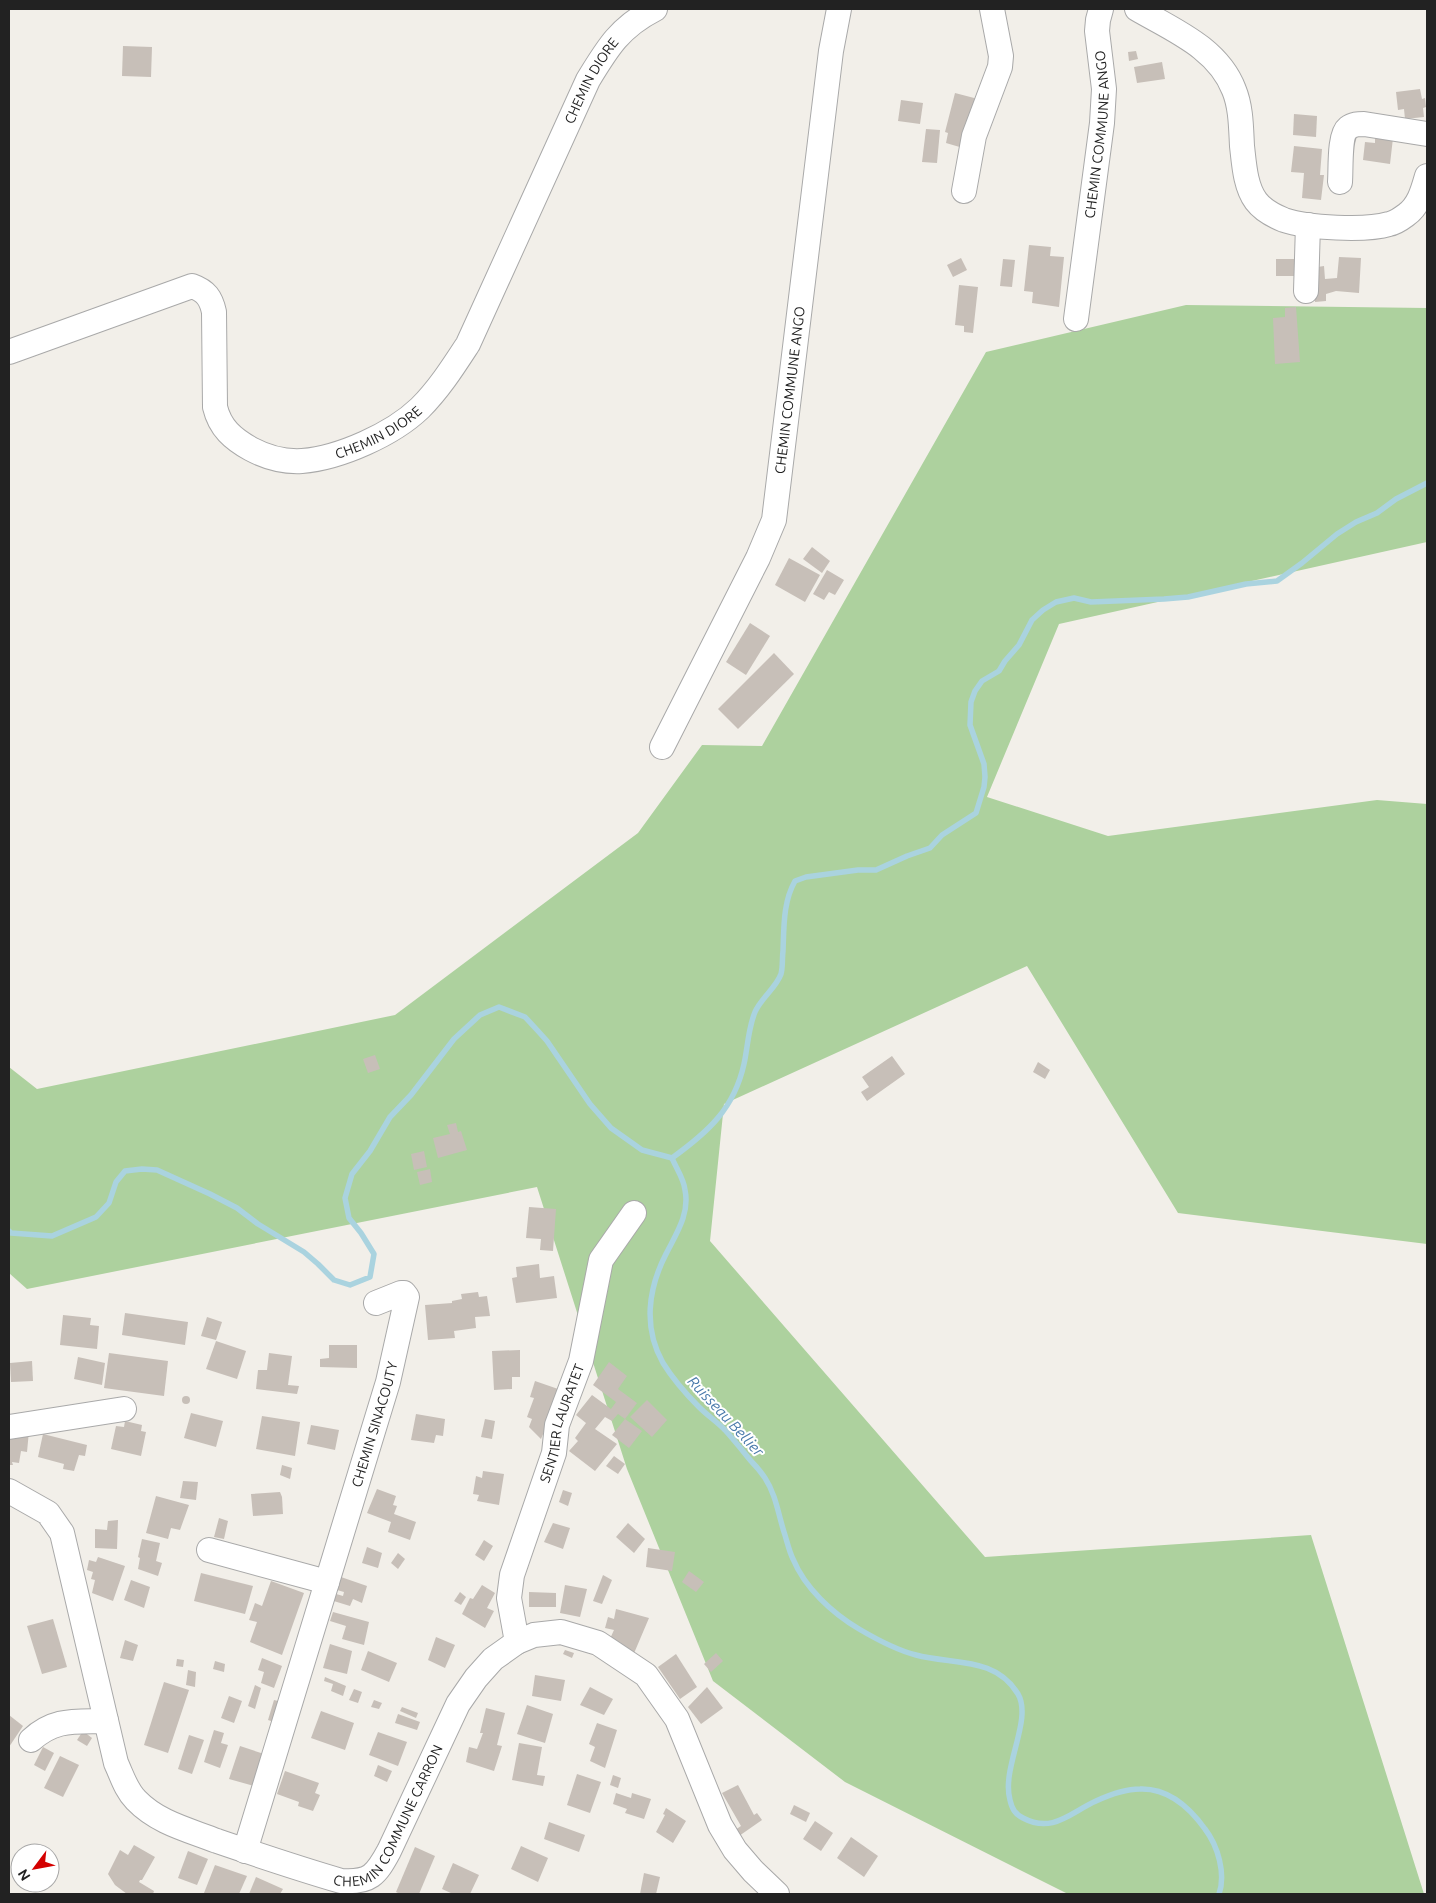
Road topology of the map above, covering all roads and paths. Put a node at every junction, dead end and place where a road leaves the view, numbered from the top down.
1 (655, 9) edge
2 (839, 9) edge
3 (992, 9) edge
4 (1102, 9) edge
5 (1137, 9) edge
6 (1427, 134) edge
7 (1427, 176) edge
8 (1340, 182) dead end
9 (964, 191) dead end
10 (1308, 225) junction
11 (1306, 291) dead end
12 (1076, 320) dead end
13 (9, 352) edge
14 (662, 747) dead end
15 (634, 1213) dead end
16 (376, 1303) dead end
17 (124, 1409) dead end
18 (9, 1427) edge
19 (9, 1491) edge
20 (209, 1550) dead end
21 (326, 1582) junction
22 (516, 1642) junction
23 (106, 1721) junction
24 (31, 1740) dead end
25 (245, 1851) junction
26 (374, 1886) edge
27 (777, 1894) edge

1 - 13 street, CHEMIN DIORE
2 - 14 street, CHEMIN COMMUNE ANGO
3 - 9 street
4 - 12 street, CHEMIN COMMUNE ANGO
5 - 10 street
6 - 8 street
7 - 10 street
10 - 11 street
15 - 22 street, SENTIER LAURATET
16 - 21 street, CHEMIN SINACOUTY
17 - 18 street
19 - 23 street, CHEMIN COMMUNE CARRON
20 - 21 street
21 - 25 street, CHEMIN SINACOUTY
22 - 26 street, CHEMIN COMMUNE CARRON
22 - 27 street, CHEMIN COMMUNE CARRON
23 - 24 street
23 - 25 street, CHEMIN COMMUNE CARRON
25 - 26 street, CHEMIN COMMUNE CARRON

